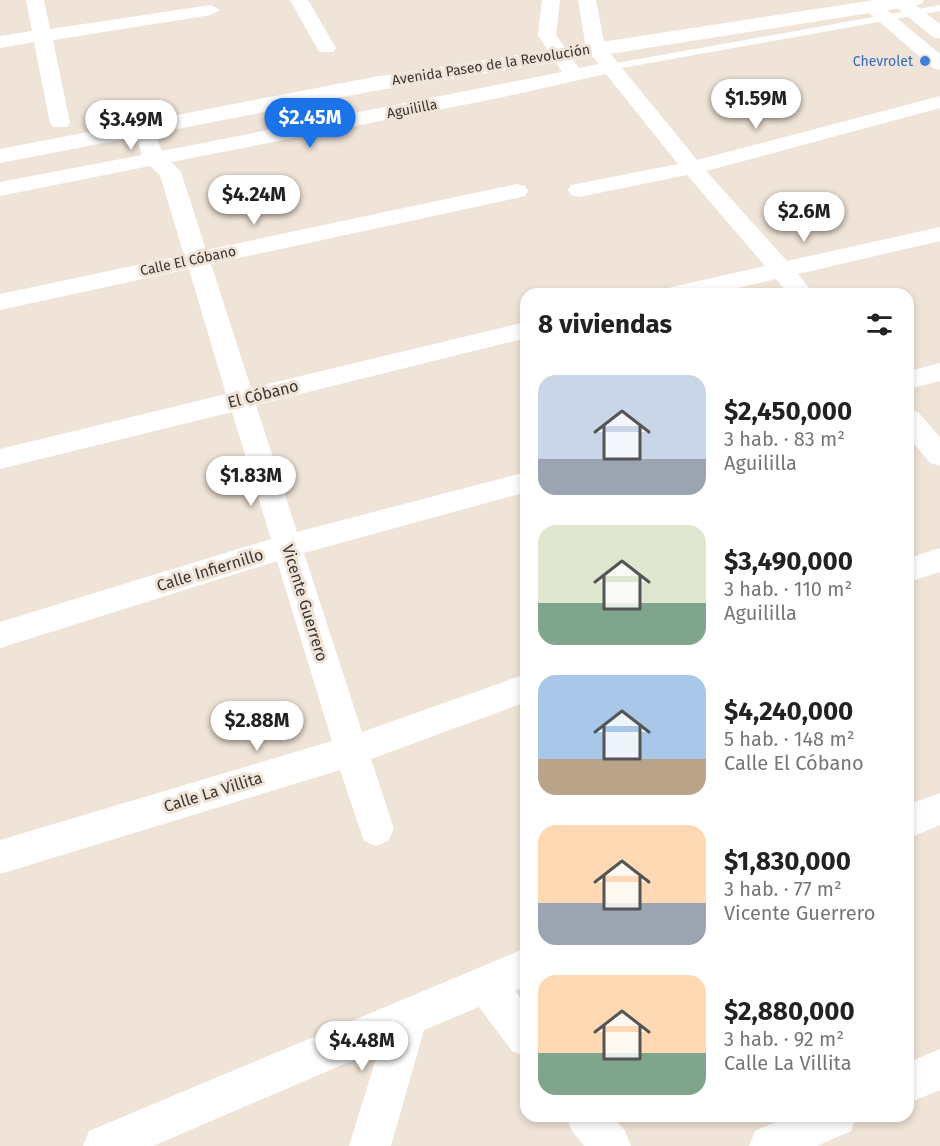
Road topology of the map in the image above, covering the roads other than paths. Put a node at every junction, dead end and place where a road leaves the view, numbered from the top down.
1 (35, 0) edge
2 (299, 0) edge
3 (551, 0) edge
4 (587, 0) edge
5 (910, 5) edge
6 (940, 8) edge
7 (211, 10) dead end
8 (880, 13) junction
9 (615, 24) dead end
10 (940, 33) edge
11 (42, 35) junction
12 (547, 35) junction
13 (594, 37) junction
14 (524, 39) dead end
15 (0, 42) edge
16 (501, 43) dead end
17 (326, 48) dead end
18 (560, 54) junction
19 (940, 64) edge
20 (611, 67) junction
21 (574, 75) junction
22 (940, 102) edge
23 (182, 115) junction
24 (50, 125) joint
25 (143, 128) junction
26 (0, 156) edge
27 (169, 162) junction
28 (692, 168) junction
29 (0, 189) edge
30 (579, 190) dead end
31 (517, 191) dead end
32 (940, 234) edge
33 (197, 259) junction
34 (781, 270) junction
35 (703, 288) edge
36 (797, 288) edge
37 (0, 302) edge
38 (520, 331) edge
39 (940, 372) edge
40 (914, 379) edge
41 (242, 400) junction
42 (914, 424) edge
43 (940, 456) edge
44 (0, 459) edge
45 (520, 484) edge
46 (287, 546) junction
47 (940, 560) edge
48 (914, 568) edge
49 (0, 635) edge
50 (520, 690) edge
51 (351, 751) junction
52 (940, 809) edge
53 (914, 819) edge
54 (375, 829) dead end
55 (0, 857) edge
56 (520, 969) edge
57 (485, 983) junction
58 (409, 1015) junction
59 (520, 1029) edge
60 (940, 1069) edge
61 (914, 1081) edge
62 (592, 1122) edge
63 (823, 1122) edge
64 (104, 1146) edge
65 (370, 1146) edge
66 (610, 1146) edge
67 (770, 1146) edge

1 - 11 street
2 - 17 street
3 - 12 street
4 - 13 street
5 - 6 lane
5 - 8 main road, Avenida Paseo de la Revolución
5 - 10 street
7 - 11 street
8 - 13 main road, Avenida Paseo de la Revolución
8 - 19 street
8 - 20 lane
9 - 13 main road, Avenida Paseo de la Revolución
11 - 15 street
11 - 24 street
12 - 13 main road, Avenida Paseo de la Revolución
12 - 14 main road, Avenida Paseo de la Revolución
12 - 18 street
13 - 18 main road, Avenida Paseo de la Revolución
13 - 20 street
16 - 23 main road, Avenida Paseo de la Revolución
18 - 21 street
18 - 23 main road, Avenida Paseo de la Revolución
20 - 21 street, Aguililla
20 - 28 street
21 - 27 street, Aguililla
22 - 28 street
23 - 24 main road, Avenida Paseo de la Revolución
23 - 25 main road, Avenida Paseo de la Revolución
23 - 27 street, Vicente Guerrero
25 - 26 main road, Avenida Paseo de la Revolución
25 - 27 street, Vicente Guerrero
27 - 29 street, Aguililla
27 - 33 street, Vicente Guerrero
28 - 30 street
28 - 34 street
31 - 33 street, Calle El Cóbano
32 - 34 street
33 - 37 street, Calle El Cóbano
33 - 41 street, Vicente Guerrero
34 - 35 street
34 - 36 street
38 - 41 street, El Cóbano
39 - 40 street
41 - 44 street, El Cóbano
41 - 46 street, Vicente Guerrero
42 - 43 street
45 - 46 street, Calle Infiernillo
46 - 49 street, Calle Infiernillo
46 - 51 street, Vicente Guerrero
47 - 48 street
50 - 51 street, Calle La Villita
51 - 54 street, Vicente Guerrero
51 - 55 street, Calle La Villita
52 - 53 street
56 - 57 street
57 - 58 street
57 - 59 street
58 - 64 street
58 - 65 street
60 - 61 street
62 - 66 street
63 - 67 street

